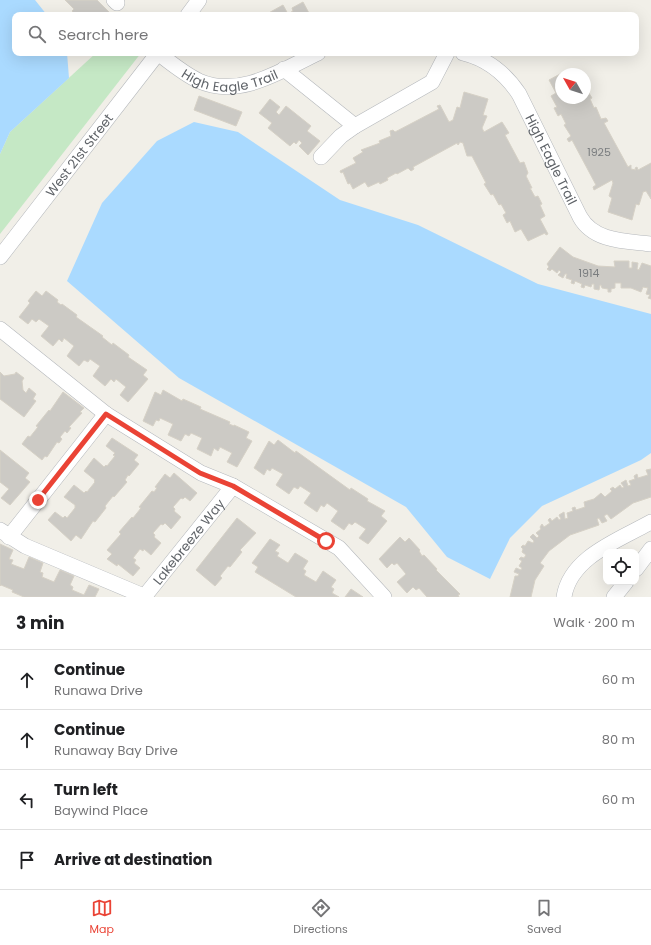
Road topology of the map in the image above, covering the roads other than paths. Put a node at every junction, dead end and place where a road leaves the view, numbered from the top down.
1 (199, 0) edge
2 (190, 12) edge
3 (156, 56) edge
4 (162, 56) edge
5 (312, 56) edge
6 (445, 56) edge
7 (471, 56) edge
8 (284, 69) junction
9 (355, 126) junction
10 (321, 156) dead end
11 (651, 244) edge
12 (0, 256) edge
13 (0, 329) edge
14 (106, 414) junction
15 (233, 486) junction
16 (651, 522) edge
17 (5, 534) edge
18 (651, 549) edge
19 (639, 565) edge
20 (624, 585) edge
21 (145, 597) edge
22 (384, 597) edge
23 (564, 597) edge
24 (614, 597) edge

1 - 2 street
3 - 12 street, West 21st Street
4 - 8 street, High Eagle Trail
5 - 8 street, High Eagle Trail
6 - 9 street
7 - 11 street, High Eagle Trail
8 - 9 street, High Eagle Trail
9 - 10 street
13 - 14 street
14 - 15 street
14 - 17 street
15 - 21 street, Lakebreeze Way
15 - 22 street
16 - 23 street
17 - 21 street
18 - 19 street
20 - 24 street

